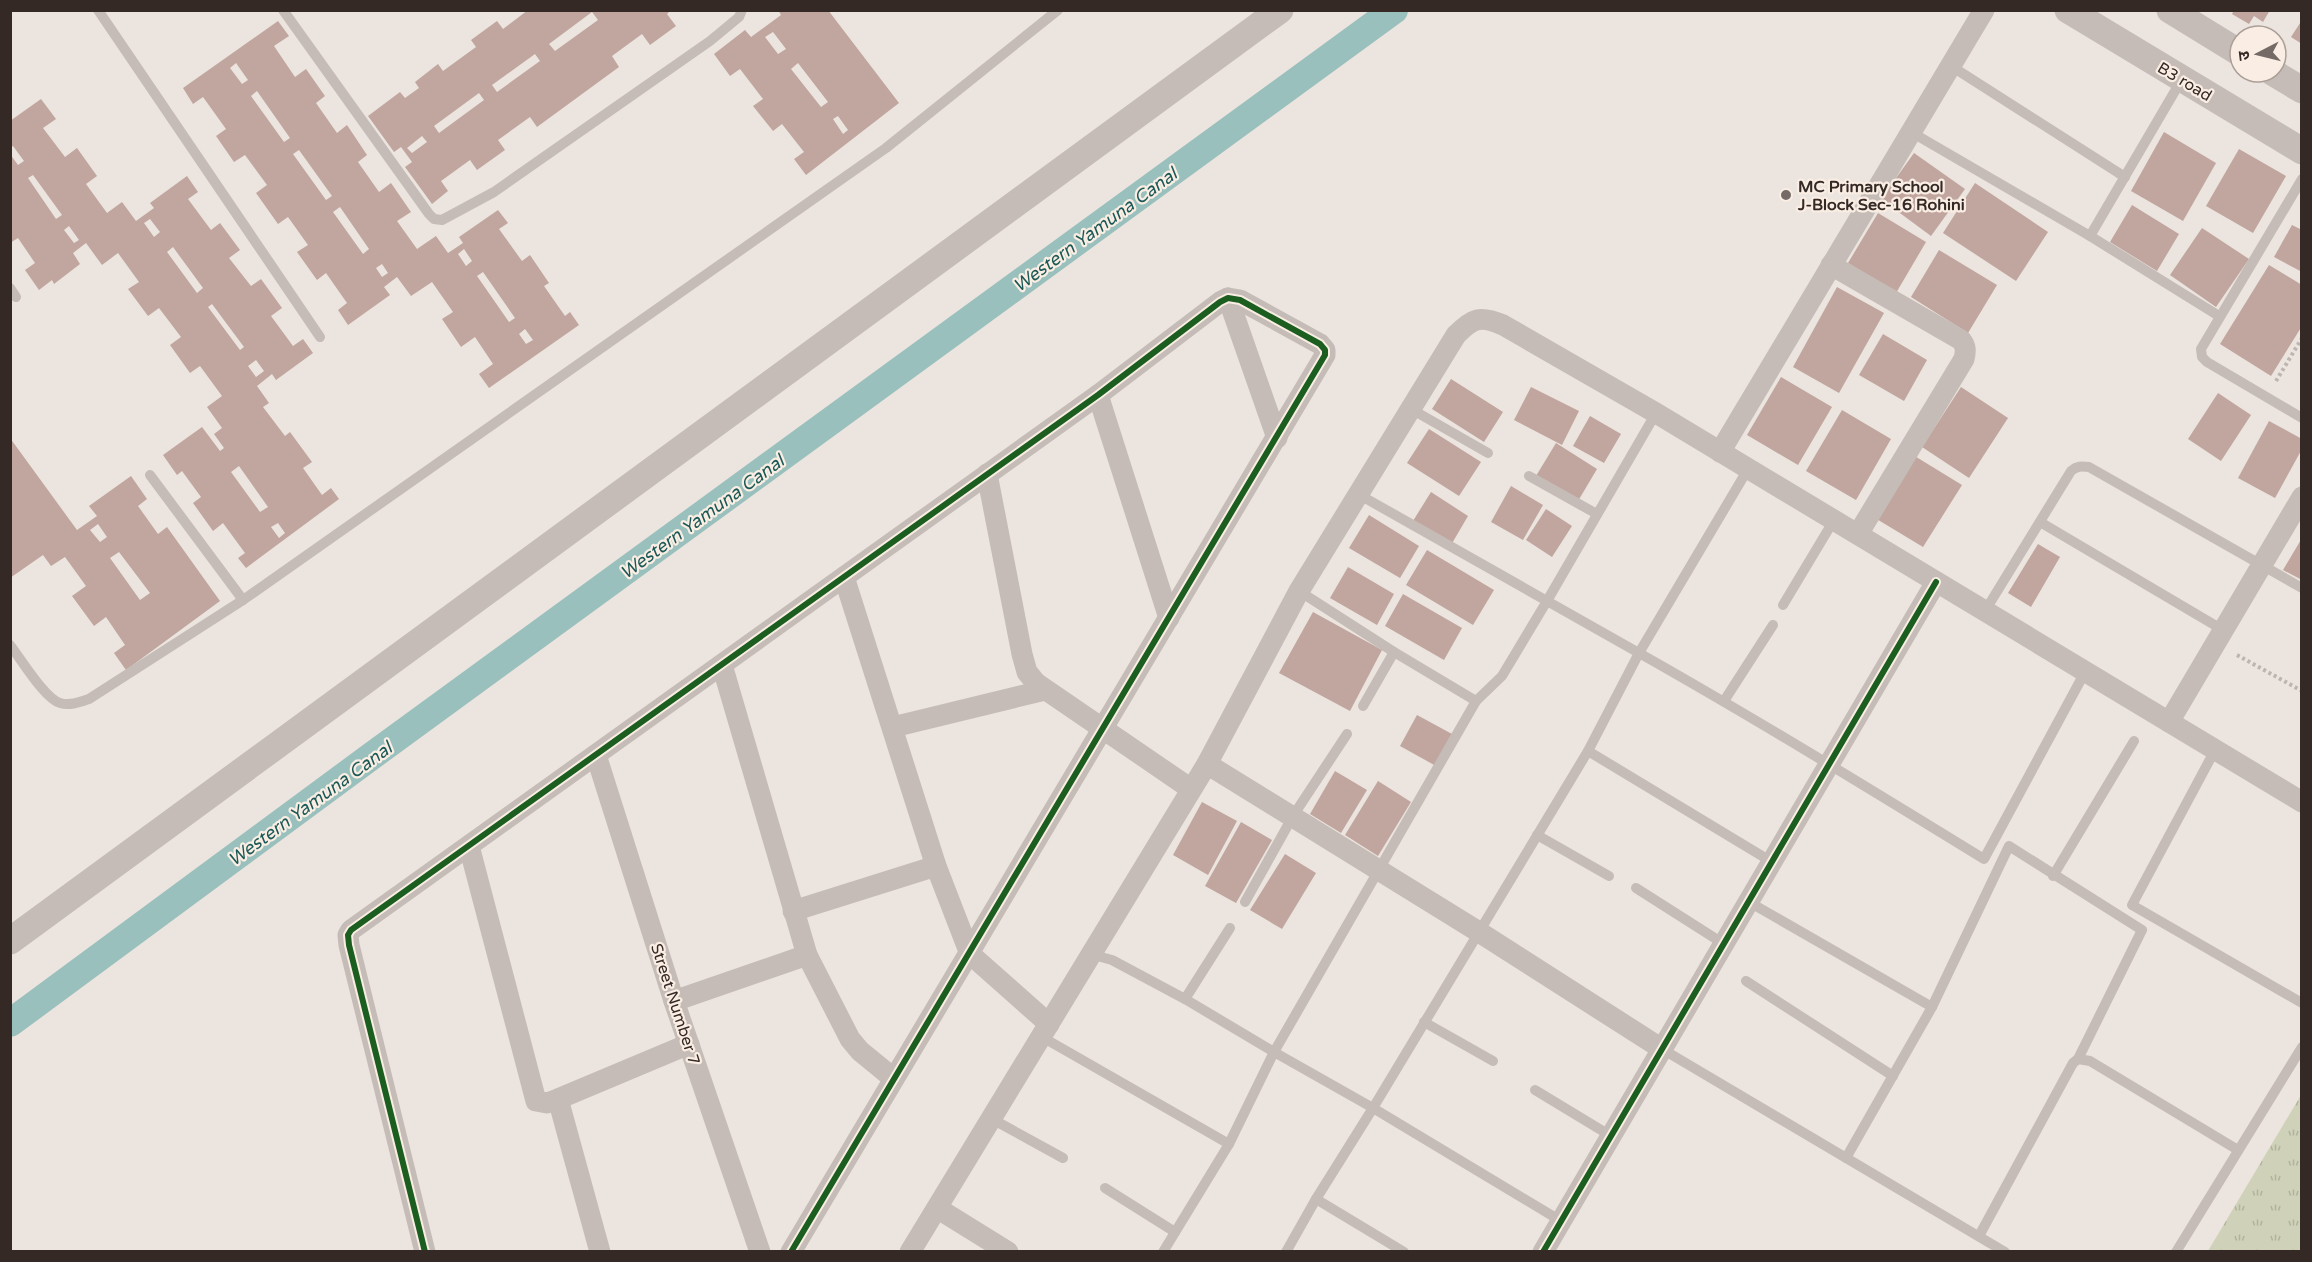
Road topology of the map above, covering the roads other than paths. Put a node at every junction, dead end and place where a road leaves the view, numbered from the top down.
1 (99, 10) edge
2 (283, 10) edge
3 (742, 10) edge
4 (1058, 10) edge
5 (1280, 10) edge
6 (1984, 10) edge
7 (2068, 10) edge
8 (2170, 10) edge
9 (2228, 45) edge
10 (1951, 66) junction
11 (2182, 79) junction
12 (2288, 82) edge
13 (2301, 90) edge
14 (1911, 132) junction
15 (2301, 151) edge
16 (2125, 177) junction
17 (2301, 178) edge
18 (2090, 236) junction
19 (1832, 265) junction
20 (1228, 298) junction
21 (2219, 316) junction
22 (320, 337) dead end
23 (1098, 395) junction
24 (1411, 409) junction
25 (1656, 413) junction
26 (2301, 418) edge
27 (1277, 438) junction
28 (1720, 452) junction
29 (1488, 453) dead end
30 (1748, 469) junction
31 (987, 474) junction
32 (150, 475) dead end
33 (1528, 476) dead end
34 (1358, 494) junction
35 (2301, 497) edge
36 (1597, 514) junction
37 (1834, 520) junction
38 (2040, 522) junction
39 (1858, 534) junction
40 (2262, 564) junction
41 (844, 577) junction
42 (1936, 582) junction
43 (2301, 588) edge
44 (1299, 591) junction
45 (243, 600) junction
46 (1547, 601) junction
47 (1783, 605) dead end
48 (1985, 611) junction
49 (1169, 618) junction
50 (1773, 625) dead end
51 (2219, 637) junction
52 (10, 645) edge
53 (1394, 652) junction
54 (1639, 653) junction
55 (722, 665) junction
56 (2085, 672) junction
57 (1045, 690) junction
58 (1476, 701) junction
59 (1724, 701) junction
60 (1363, 706) dead end
61 (2169, 722) junction
62 (893, 727) junction
63 (1103, 729) junction
64 (1347, 734) dead end
65 (2134, 741) dead end
66 (2215, 750) junction
67 (1588, 751) junction
68 (596, 755) junction
69 (1207, 764) junction
70 (1829, 766) junction
71 (1191, 789) junction
72 (2301, 802) edge
73 (1293, 816) junction
74 (1537, 835) junction
75 (1995, 838) junction
76 (469, 846) junction
77 (2009, 846) junction
78 (1772, 862) junction
79 (936, 866) junction
80 (1378, 872) junction
81 (1609, 876) dead end
82 (2053, 876) junction
83 (1636, 888) dead end
84 (1245, 902) dead end
85 (1749, 902) junction
86 (2132, 905) junction
87 (793, 911) junction
88 (2125, 919) junction
89 (1230, 928) dead end
90 (1479, 932) junction
91 (10, 941) edge
92 (1724, 944) junction
93 (970, 954) junction
94 (1090, 954) junction
95 (807, 955) junction
96 (1746, 981) dead end
97 (1185, 999) junction
98 (674, 1001) junction
99 (2301, 1003) edge
100 (1932, 1007) junction
101 (1425, 1022) junction
102 (1045, 1030) junction
103 (689, 1044) junction
104 (2301, 1047) edge
105 (1662, 1049) junction
106 (1274, 1052) junction
107 (2078, 1059) junction
108 (1493, 1061) dead end
109 (1893, 1076) junction
110 (893, 1078) junction
111 (1535, 1090) dead end
112 (558, 1099) junction
113 (1373, 1108) junction
114 (992, 1119) junction
115 (1611, 1136) junction
116 (1229, 1144) junction
117 (2238, 1150) junction
118 (1063, 1158) dead end
119 (1846, 1158) junction
120 (1106, 1188) dead end
121 (1316, 1199) junction
122 (937, 1208) junction
123 (1561, 1221) junction
124 (1175, 1232) junction
125 (1979, 1236) junction
126 (425, 1251) edge
127 (600, 1251) edge
128 (760, 1251) edge
129 (791, 1251) edge
130 (910, 1251) edge
131 (1008, 1251) edge
132 (1163, 1251) edge
133 (1286, 1251) edge
134 (1404, 1251) edge
135 (1543, 1251) edge
136 (2005, 1251) edge
137 (2176, 1251) edge

1 - 22 lane
2 - 3 lane
4 - 45 lane
5 - 91 street
6 - 10 street
7 - 11 street, B3 road
8 - 9 street
10 - 14 street
10 - 16 lane
11 - 15 street, B3 road
11 - 16 lane
12 - 13 street
14 - 18 lane
14 - 19 street
16 - 18 lane
17 - 21 lane
18 - 21 lane
19 - 28 street
19 - 39 street
20 - 23 street
20 - 27 street
20 - 27 street
21 - 26 lane
23 - 31 street
23 - 49 street
24 - 25 street
24 - 29 lane
24 - 34 street
25 - 28 street
25 - 36 lane
27 - 49 street
28 - 30 street
30 - 37 street
30 - 54 lane
31 - 41 street
31 - 57 street
32 - 45 lane
33 - 36 lane
34 - 44 street
34 - 46 lane
35 - 40 street
36 - 46 lane
37 - 39 street
37 - 47 lane
38 - 40 lane
38 - 48 lane
38 - 51 lane
39 - 42 street
40 - 43 lane
40 - 51 street
41 - 55 street
41 - 62 street
42 - 48 street
42 - 70 street
44 - 53 lane
44 - 69 street
45 - 52 lane
46 - 54 lane
46 - 58 lane
48 - 56 street
49 - 63 street
50 - 59 lane
51 - 61 street
53 - 58 lane
53 - 60 lane
54 - 59 lane
54 - 67 lane
55 - 68 street
55 - 87 street
56 - 61 street
56 - 75 lane
57 - 62 street
57 - 63 street
58 - 80 lane
59 - 70 lane
61 - 66 street
62 - 79 street
63 - 71 street
63 - 93 street
64 - 73 lane
65 - 82 lane
66 - 72 street
66 - 86 lane
67 - 74 lane
67 - 78 lane
68 - 76 street
68 - 98 street, Street Number 7
69 - 71 street
69 - 73 street
70 - 75 lane
70 - 78 street
71 - 94 street
73 - 80 street
73 - 84 lane
74 - 81 lane
74 - 90 lane
75 - 77 lane
76 - 112 street
76 - 126 street
77 - 82 lane
77 - 100 lane
78 - 85 street
79 - 87 street
79 - 93 street
80 - 90 street
80 - 106 lane
82 - 88 lane
83 - 92 lane
85 - 92 street
85 - 100 lane
86 - 88 lane
86 - 99 lane
87 - 95 street
88 - 107 lane
89 - 97 lane
90 - 101 lane
90 - 105 street
92 - 105 street
93 - 102 street
93 - 110 street
94 - 97 lane
94 - 102 street
95 - 98 street
95 - 110 street
96 - 109 lane
97 - 106 lane
98 - 103 street, Street Number 7
100 - 109 lane
101 - 108 lane
101 - 113 lane
102 - 114 street
102 - 116 lane
103 - 112 street
103 - 128 street, Street Number 7
104 - 117 lane
105 - 115 street
105 - 119 lane
106 - 113 lane
106 - 116 lane
107 - 117 lane
107 - 125 lane
109 - 119 lane
110 - 129 street
111 - 115 lane
112 - 127 street
113 - 121 lane
113 - 123 lane
114 - 118 lane
114 - 122 street
115 - 123 street
116 - 124 lane
117 - 137 lane
119 - 125 lane
120 - 124 lane
121 - 133 lane
121 - 134 lane
122 - 130 street
122 - 131 street
123 - 135 street
124 - 132 lane
125 - 136 lane

